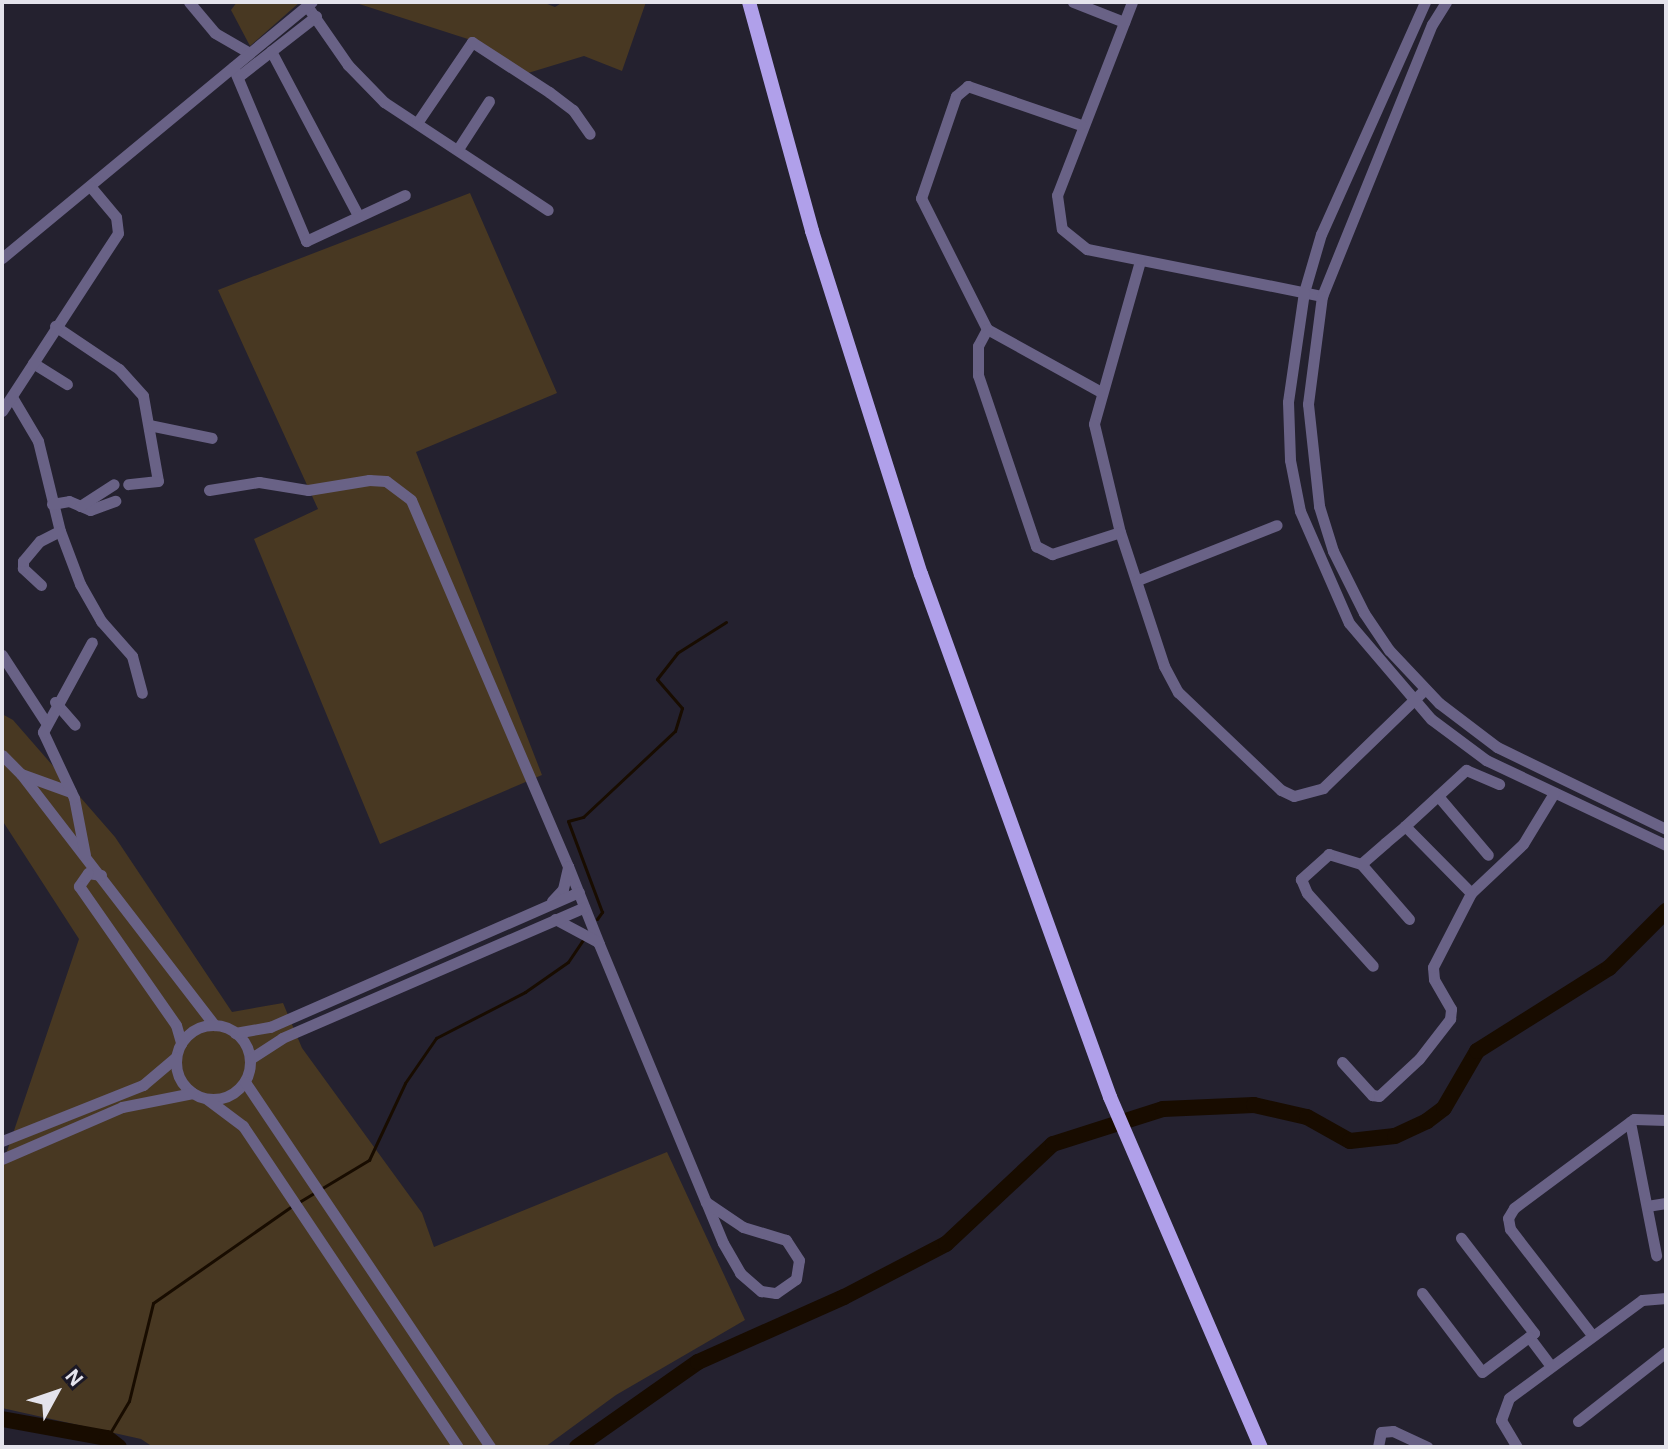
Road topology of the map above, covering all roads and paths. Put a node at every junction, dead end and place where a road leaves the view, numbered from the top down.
1 (189, 2) edge
2 (749, 2) edge
3 (1073, 2) edge
4 (1132, 2) edge
5 (1425, 2) edge
6 (1446, 2) edge
7 (310, 4) edge
8 (316, 16) junction
9 (1124, 22) junction
10 (260, 52) junction
11 (235, 72) junction
12 (489, 101) dead end
13 (417, 123) junction
14 (1081, 125) junction
15 (590, 134) dead end
16 (458, 149) junction
17 (90, 186) junction
18 (405, 195) dead end
19 (548, 210) dead end
20 (358, 215) junction
21 (2, 258) edge
22 (1140, 261) junction
23 (1304, 292) junction
24 (1322, 296) junction
25 (55, 326) junction
26 (987, 329) junction
27 (33, 363) junction
28 (67, 384) dead end
29 (1101, 392) junction
30 (12, 397) junction
31 (2, 411) edge
32 (149, 425) junction
33 (212, 438) dead end
34 (114, 484) dead end
35 (128, 484) dead end
36 (209, 490) dead end
37 (115, 501) dead end
38 (52, 504) junction
39 (80, 506) junction
40 (1277, 525) dead end
41 (60, 531) junction
42 (1120, 532) junction
43 (1138, 580) junction
44 (41, 585) dead end
45 (92, 642) dead end
46 (2, 655) edge
47 (1425, 689) junction
48 (142, 693) dead end
49 (1412, 701) junction
50 (55, 702) junction
51 (45, 721) junction
52 (75, 725) dead end
53 (2, 755) edge
54 (21, 774) junction
55 (1499, 784) dead end
56 (71, 792) junction
57 (1554, 793) junction
58 (1438, 796) junction
59 (1405, 826) junction
60 (1666, 829) edge
61 (1666, 845) edge
62 (1488, 855) dead end
63 (85, 856) junction
64 (1361, 864) junction
65 (568, 866) junction
66 (101, 875) junction
67 (579, 892) junction
68 (1471, 893) junction
69 (548, 906) junction
70 (584, 907) junction
71 (555, 919) junction
72 (1409, 919) dead end
73 (599, 944) junction
74 (1373, 966) dead end
75 (214, 1025) junction
76 (235, 1033) junction
77 (181, 1043) junction
78 (176, 1057) junction
79 (250, 1059) junction
80 (1342, 1062) dead end
81 (245, 1082) junction
82 (193, 1093) junction
83 (207, 1099) junction
84 (1666, 1120) edge
85 (1630, 1122) junction
86 (2, 1141) edge
87 (2, 1159) edge
88 (706, 1202) junction
89 (1666, 1203) edge
90 (1647, 1206) junction
91 (1461, 1238) dead end
92 (1656, 1255) dead end
93 (1422, 1293) dead end
94 (1666, 1298) edge
95 (1592, 1335) junction
96 (1529, 1337) junction
97 (1666, 1352) edge
98 (1551, 1366) junction
99 (1578, 1421) dead end
100 (458, 1447) edge
101 (490, 1447) edge
102 (1261, 1447) edge
103 (1378, 1447) edge
104 (1427, 1447) edge
105 (1517, 1447) edge

1 - 10 street
2 - 102 main road
3 - 9 street
4 - 9 street
5 - 23 street
6 - 24 street
7 - 8 street
7 - 10 street
8 - 10 street
8 - 13 street
9 - 14 street
10 - 11 street
10 - 20 street
11 - 17 street
11 - 20 street
12 - 16 street
13 - 15 street
13 - 16 street
14 - 22 street
14 - 26 street
16 - 19 street
17 - 21 street
17 - 25 street
18 - 20 street
22 - 23 street
22 - 29 street
23 - 24 street
23 - 49 street
24 - 47 street
25 - 27 street
25 - 32 street
26 - 29 street
26 - 42 street
27 - 28 street
27 - 30 street
29 - 42 street
30 - 31 street
30 - 38 street
32 - 33 street
32 - 35 street
34 - 39 street
36 - 65 street
37 - 39 street
38 - 39 street
38 - 41 street
40 - 43 street
41 - 44 street
41 - 48 street
42 - 43 street
43 - 49 street
45 - 50 street
46 - 51 street
47 - 49 street
47 - 60 street
49 - 57 street
50 - 51 street
50 - 52 street
51 - 56 street
53 - 54 street
54 - 56 street
54 - 63 street
55 - 58 street
56 - 63 street
57 - 61 street
57 - 68 street
58 - 59 street
58 - 62 street
59 - 64 street
59 - 68 street
63 - 66 street
64 - 72 street
64 - 74 street
65 - 67 street
65 - 69 street
66 - 75 street
66 - 77 street
67 - 69 street
67 - 70 street
68 - 80 street
69 - 76 street
70 - 71 street
70 - 73 street
71 - 73 street
71 - 79 street
73 - 88 street
75 - 76 street
75 - 77 street
76 - 79 street
77 - 78 street
78 - 82 street
78 - 86 street
79 - 81 street
81 - 83 street
81 - 101 street
82 - 83 street
82 - 87 street
83 - 100 street
84 - 85 street
85 - 90 street
85 - 95 street
88 - 88 street
89 - 90 street
90 - 92 street
91 - 96 street
93 - 96 street
94 - 95 street
95 - 98 street
96 - 98 street
97 - 99 street
98 - 105 street
103 - 104 street

